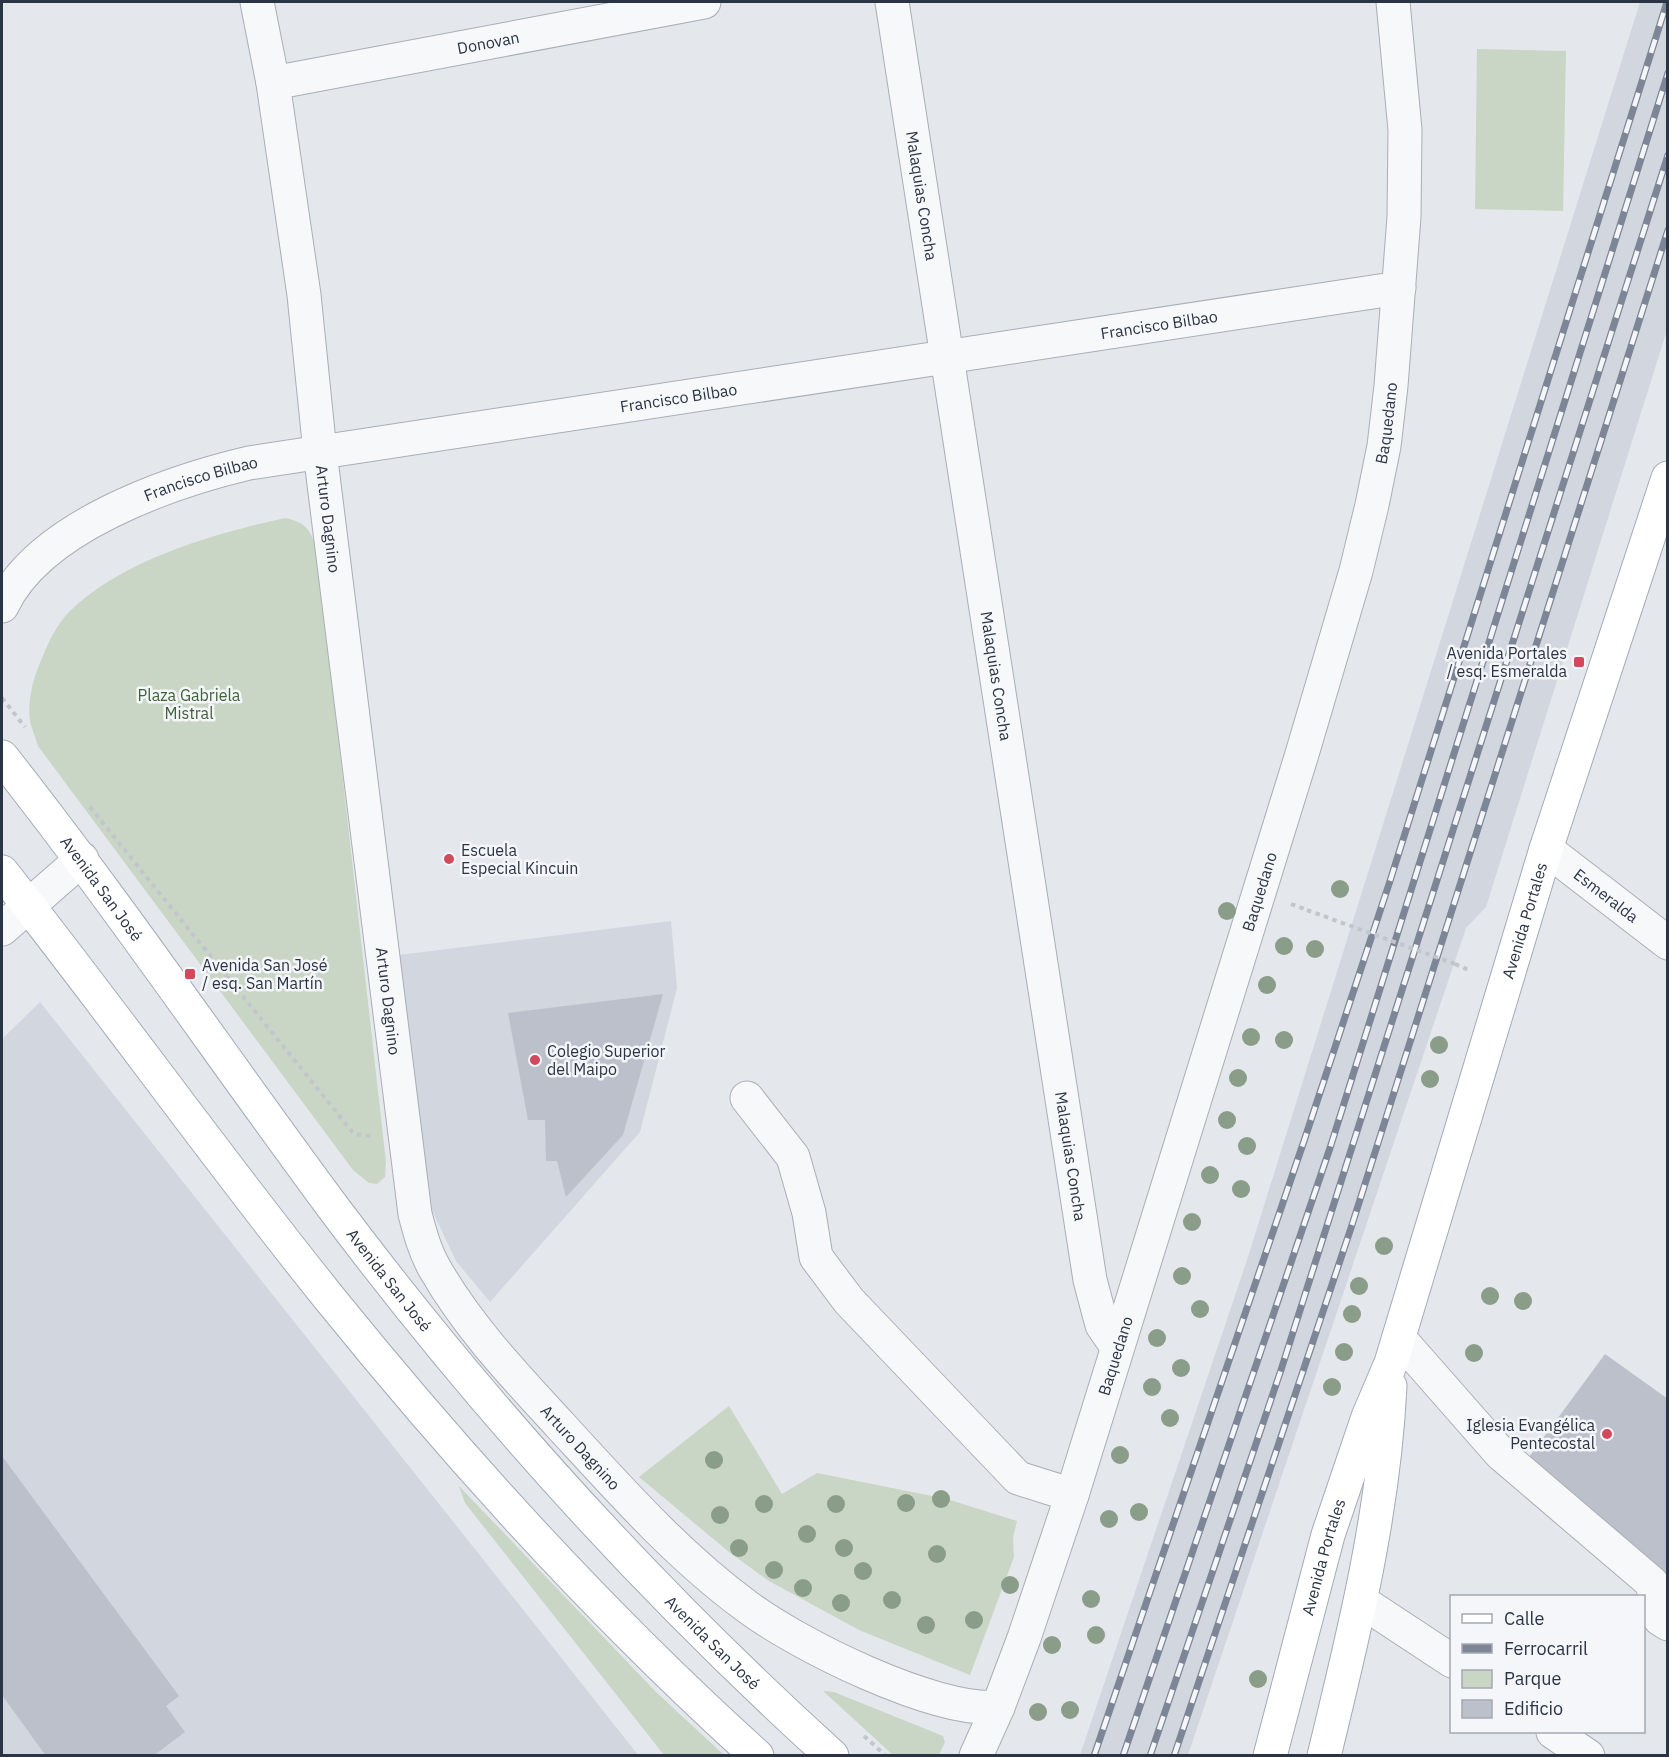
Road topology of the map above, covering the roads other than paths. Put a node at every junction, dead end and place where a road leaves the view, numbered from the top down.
1 (257, 2) edge
2 (704, 2) edge
3 (892, 2) edge
4 (1393, 2) edge
5 (273, 83) junction
6 (1400, 288) junction
7 (947, 356) junction
8 (320, 452) junction
9 (1668, 478) edge
10 (2, 606) edge
11 (2, 757) edge
12 (1546, 849) junction
13 (82, 859) junction
14 (2, 872) edge
15 (26, 905) junction
16 (2, 929) edge
17 (1668, 943) edge
18 (747, 1098) dead end
19 (1117, 1347) junction
20 (1395, 1351) junction
21 (1072, 1495) junction
22 (1361, 1601) junction
23 (1668, 1624) edge
24 (1450, 1660) edge
25 (998, 1707) junction
26 (1556, 1733) edge
27 (757, 1755) edge
28 (832, 1755) edge
29 (976, 1755) edge
30 (1270, 1755) edge
31 (1324, 1755) edge
32 (1588, 1755) edge

1 - 5 street, Arturo Dagnino
2 - 5 street, Donovan
3 - 7 street, Malaquias Concha
4 - 6 street, Baquedano
5 - 8 street, Arturo Dagnino
6 - 7 street, Francisco Bilbao
6 - 19 street, Baquedano
7 - 8 street, Francisco Bilbao
7 - 19 street, Malaquias Concha
8 - 10 street, Francisco Bilbao
8 - 25 street, Arturo Dagnino
9 - 12 main road, Avenida Portales
11 - 13 main road, Avenida San José
12 - 17 street, Esmeralda
12 - 20 main road, Avenida Portales
13 - 15 street
13 - 28 main road, Avenida San José
14 - 15 main road
15 - 16 street
15 - 27 main road
18 - 21 street
19 - 21 street, Baquedano
20 - 22 main road, Avenida Portales
20 - 23 street
20 - 30 main road, Avenida Portales
21 - 25 street, Baquedano
22 - 24 street
22 - 31 main road, Avenida Portales
25 - 29 street, Baquedano
26 - 32 street

